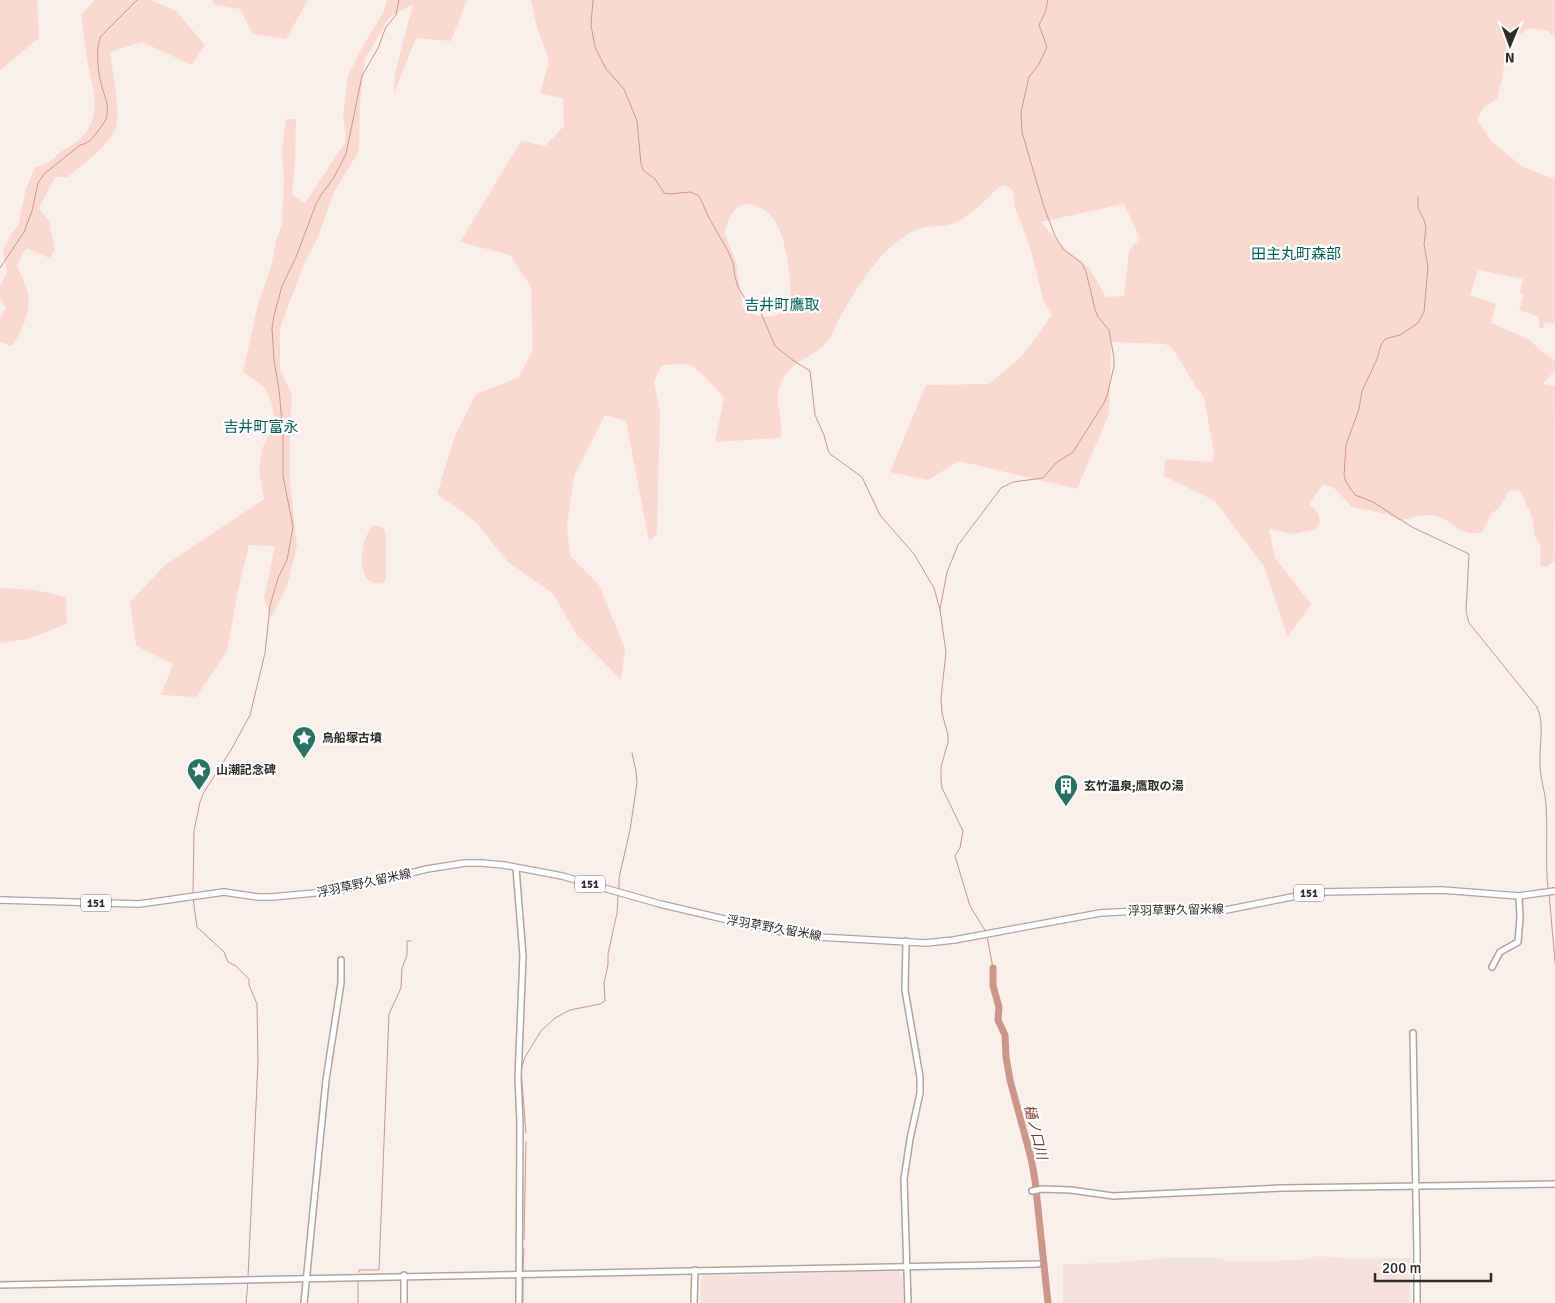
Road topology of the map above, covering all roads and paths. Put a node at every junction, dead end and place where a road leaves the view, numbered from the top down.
1 (516, 868) junction
2 (1550, 892) edge
3 (1519, 896) junction
4 (0, 900) edge
5 (906, 941) junction
6 (341, 960) dead end
7 (1492, 967) dead end
8 (1413, 1033) dead end
9 (1555, 1184) edge
10 (1415, 1187) junction
11 (1033, 1191) dead end
12 (1038, 1264) dead end
13 (907, 1266) junction
14 (695, 1270) junction
15 (520, 1274) junction
16 (404, 1275) junction
17 (307, 1276) junction
18 (0, 1285) edge
19 (304, 1303) edge
20 (404, 1303) edge
21 (519, 1303) edge
22 (694, 1303) edge
23 (908, 1303) edge
24 (1416, 1303) edge

1 - 4 main road, 浮羽草野久留米線 / 151
1 - 5 main road, 浮羽草野久留米線 / 151
1 - 15 street
2 - 3 main road, 浮羽草野久留米線 / 151
3 - 5 main road, 浮羽草野久留米線 / 151
3 - 7 street
5 - 13 street
6 - 17 street
8 - 10 street
9 - 10 street
10 - 11 street
10 - 24 street
12 - 13 street
13 - 14 street
13 - 23 street
14 - 15 street
14 - 22 street
15 - 16 street
15 - 21 street
16 - 17 street
16 - 20 street
17 - 18 street
17 - 19 street

